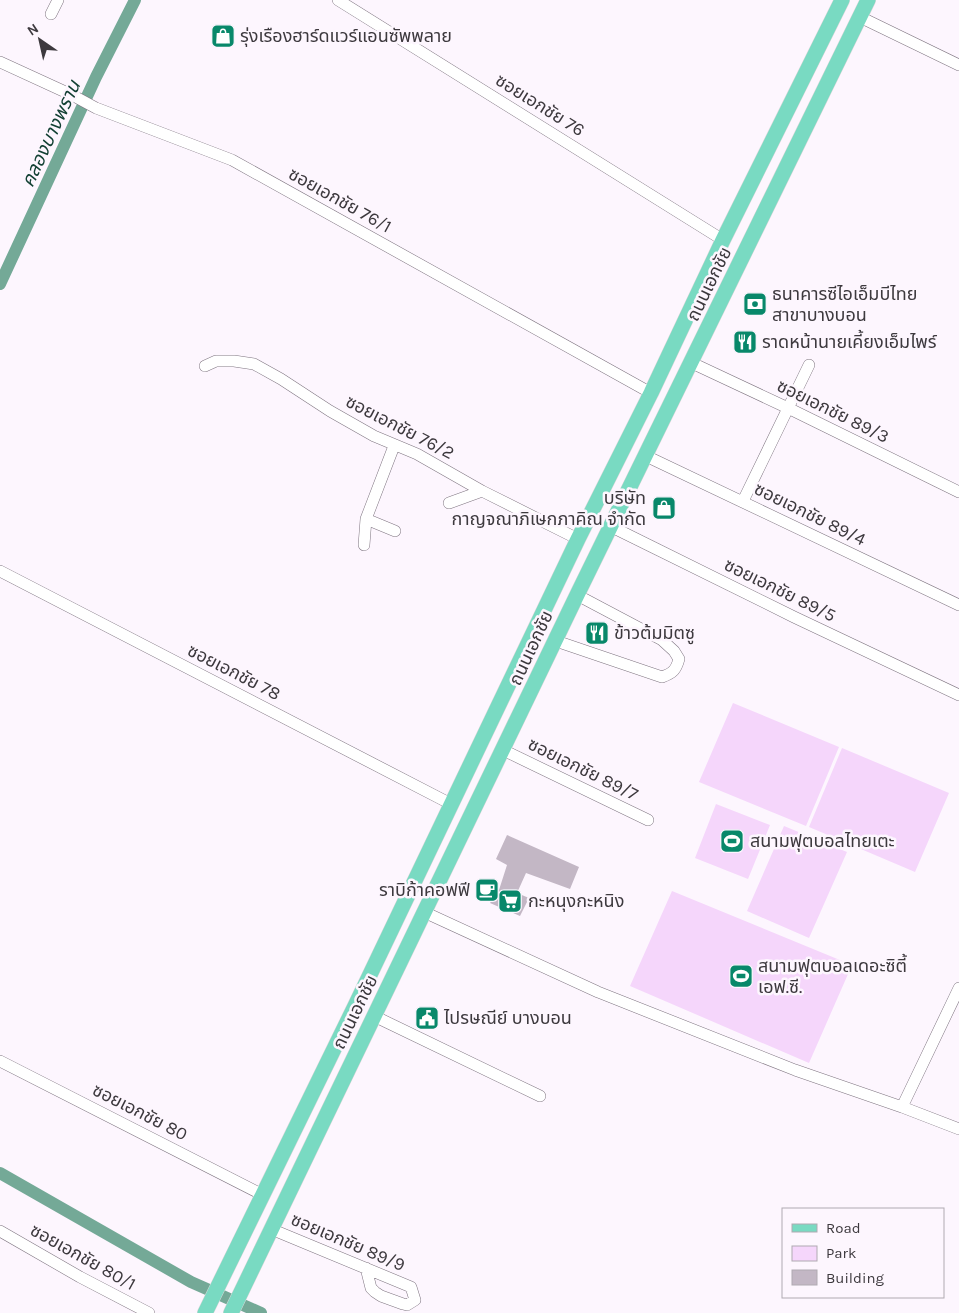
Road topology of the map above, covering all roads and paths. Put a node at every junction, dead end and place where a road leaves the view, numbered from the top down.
1 (58, 0) edge
2 (338, 0) edge
3 (842, 0) edge
4 (868, 0) edge
5 (51, 14) dead end
6 (860, 17) junction
7 (0, 62) edge
8 (959, 65) edge
9 (723, 240) junction
10 (692, 363) junction
11 (809, 365) dead end
12 (205, 366) dead end
13 (651, 393) junction
14 (788, 408) junction
15 (394, 446) junction
16 (646, 456) junction
17 (482, 491) junction
18 (959, 492) edge
19 (743, 500) junction
20 (448, 503) dead end
21 (366, 519) junction
22 (610, 526) junction
23 (395, 531) dead end
24 (578, 539) junction
25 (364, 545) dead end
26 (0, 571) edge
27 (577, 594) junction
28 (959, 604) edge
29 (556, 641) junction
30 (959, 696) edge
31 (503, 750) junction
32 (451, 804) junction
33 (648, 820) dead end
34 (424, 912) junction
35 (368, 979) junction
36 (389, 986) junction
37 (959, 988) edge
38 (353, 1010) junction
39 (374, 1016) junction
40 (0, 1061) edge
41 (540, 1096) dead end
42 (902, 1107) junction
43 (959, 1129) edge
44 (263, 1195) junction
45 (271, 1229) junction
46 (0, 1231) edge
47 (366, 1268) junction
48 (207, 1310) edge
49 (149, 1313) edge
50 (231, 1313) edge

1 - 5 street
2 - 9 street, ซอยเอกชัย 76
3 - 9 main road, ถนนเอกชัย
4 - 6 main road, ถนนเอกชัย
6 - 8 street
6 - 10 main road, ถนนเอกชัย
7 - 13 street, ซอยเอกชัย 76/1
9 - 13 main road, ถนนเอกชัย
10 - 14 street, ซอยเอกชัย 89/3
10 - 16 main road, ถนนเอกชัย
11 - 14 street
12 - 15 street, ซอยเอกชัย 76/2
13 - 24 main road, ถนนเอกชัย
14 - 18 street, ซอยเอกชัย 89/3
14 - 19 street
15 - 17 street, ซอยเอกชัย 76/2
15 - 21 street
16 - 19 street, ซอยเอกชัย 89/4
16 - 22 main road, ถนนเอกชัย
17 - 20 street
17 - 24 street, ซอยเอกชัย 76/2
19 - 28 street, ซอยเอกชัย 89/4
21 - 23 street
21 - 25 street
22 - 27 main road, ถนนเอกชัย
22 - 30 street, ซอยเอกชัย 89/5
24 - 32 main road, ถนนเอกชัย
26 - 32 street, ซอยเอกชัย 78
27 - 29 main road, ถนนเอกชัย
27 - 29 street
29 - 31 main road, ถนนเอกชัย
31 - 33 street, ซอยเอกชัย 89/7
31 - 34 main road, ถนนเอกชัย
32 - 35 main road, ถนนเอกชัย
34 - 36 main road, ถนนเอกชัย
34 - 42 street
35 - 36 main road
35 - 38 main road, ถนนเอกชัย
36 - 39 main road, ถนนเอกชัย
37 - 42 street
38 - 39 main road
38 - 44 main road, ถนนเอกชัย
39 - 41 street
39 - 45 main road, ถนนเอกชัย
40 - 44 street, ซอยเอกชัย 80
42 - 43 street
44 - 48 main road, ถนนเอกชัย
45 - 47 street, ซอยเอกชัย 89/9
45 - 50 main road, ถนนเอกชัย
46 - 49 street, ซอยเอกชัย 80/1
47 - 47 street, ซอยเอกชัย 89/9

